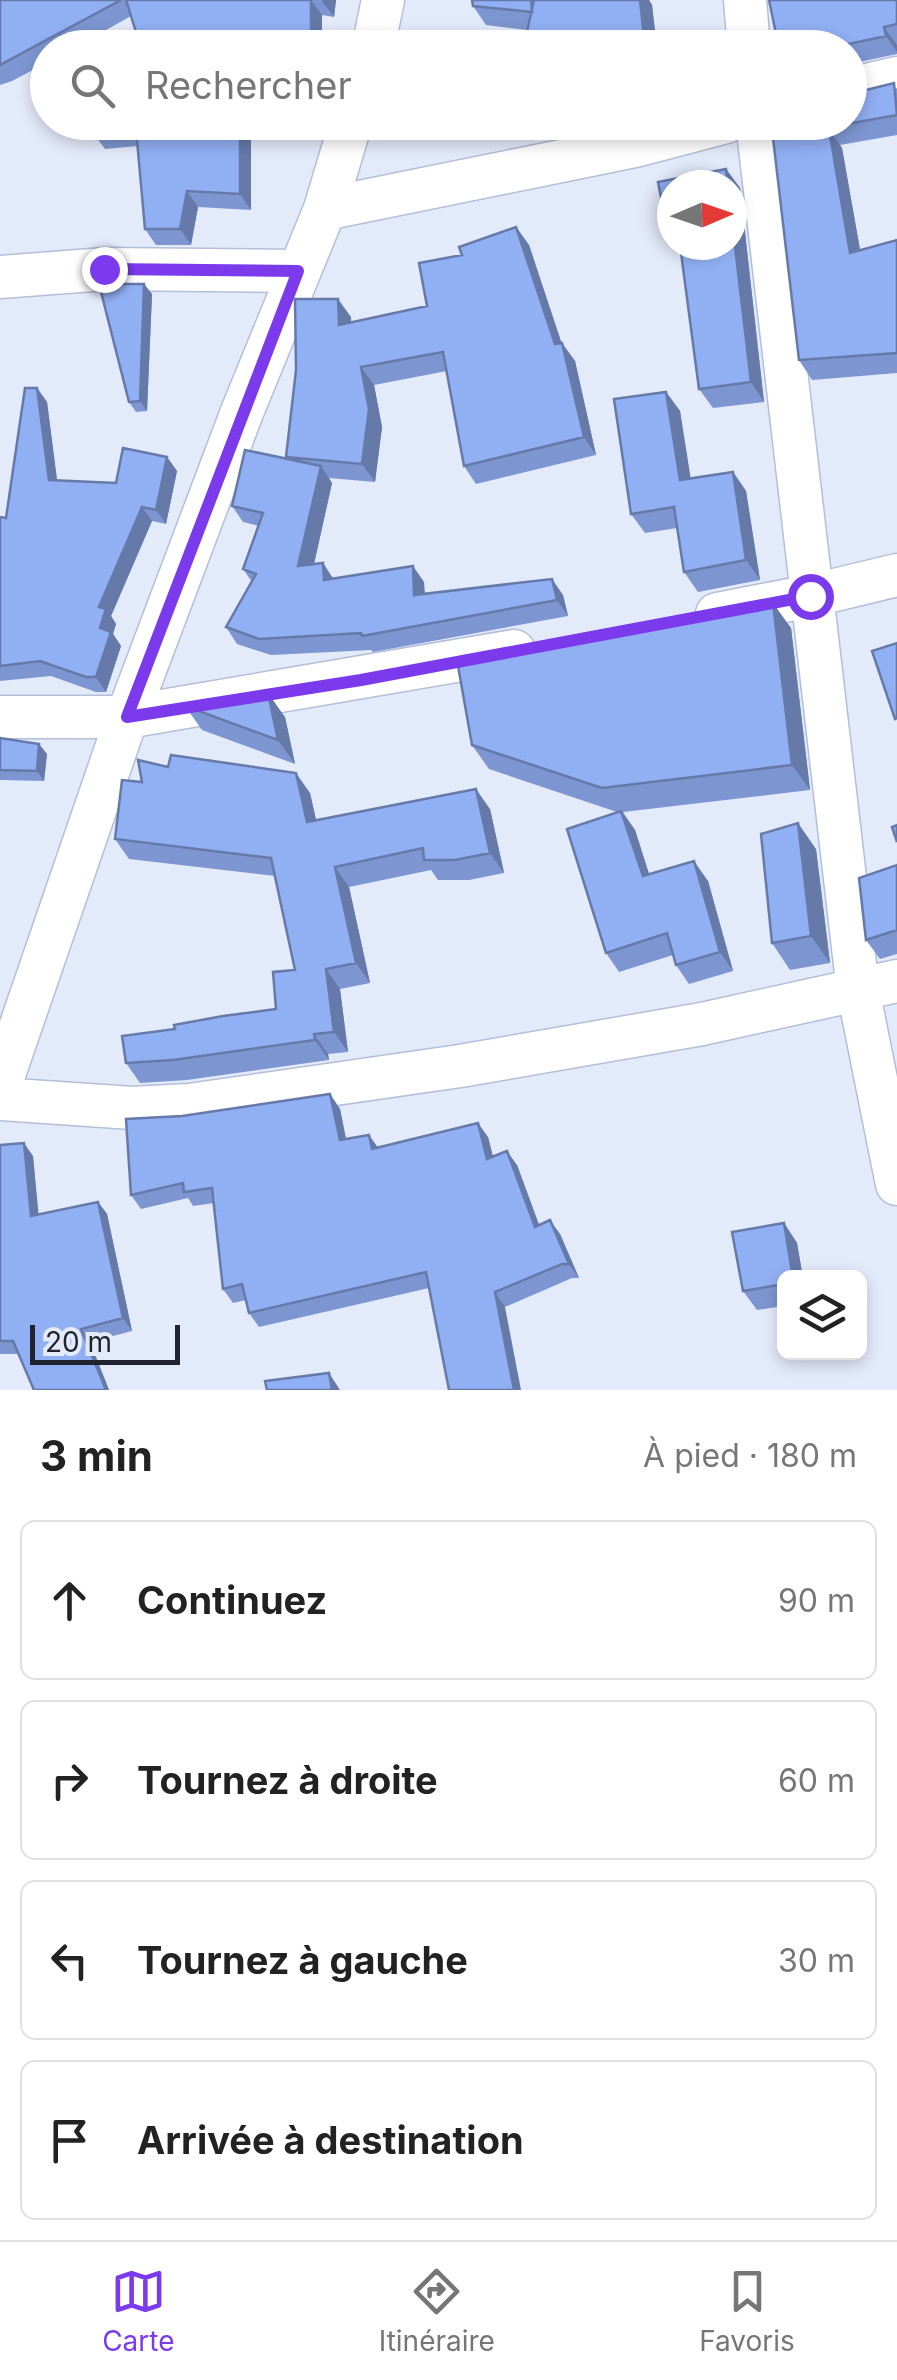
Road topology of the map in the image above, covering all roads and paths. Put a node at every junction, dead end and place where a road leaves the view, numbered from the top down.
1 (383, 0) edge
2 (745, 0) edge
3 (377, 30) edge
4 (748, 30) edge
5 (897, 78) edge
6 (867, 85) edge
7 (346, 140) edge
8 (658, 140) edge
9 (759, 140) edge
10 (326, 210) junction
11 (298, 271) junction
12 (0, 276) edge
13 (897, 575) edge
14 (810, 596) junction
15 (674, 622) edge
16 (556, 644) edge
17 (127, 717) junction
18 (0, 718) edge
19 (877, 986) edge
20 (0, 1086) edge
21 (0, 1099) edge
22 (897, 1184) edge

1 - 3 street
2 - 4 street
5 - 6 street
7 - 10 street
8 - 10 street
9 - 14 street
10 - 11 street
11 - 12 street
11 - 17 street
13 - 14 street
14 - 15 street
14 - 19 street
16 - 17 street
17 - 18 street
17 - 20 street
19 - 21 street
19 - 22 street

